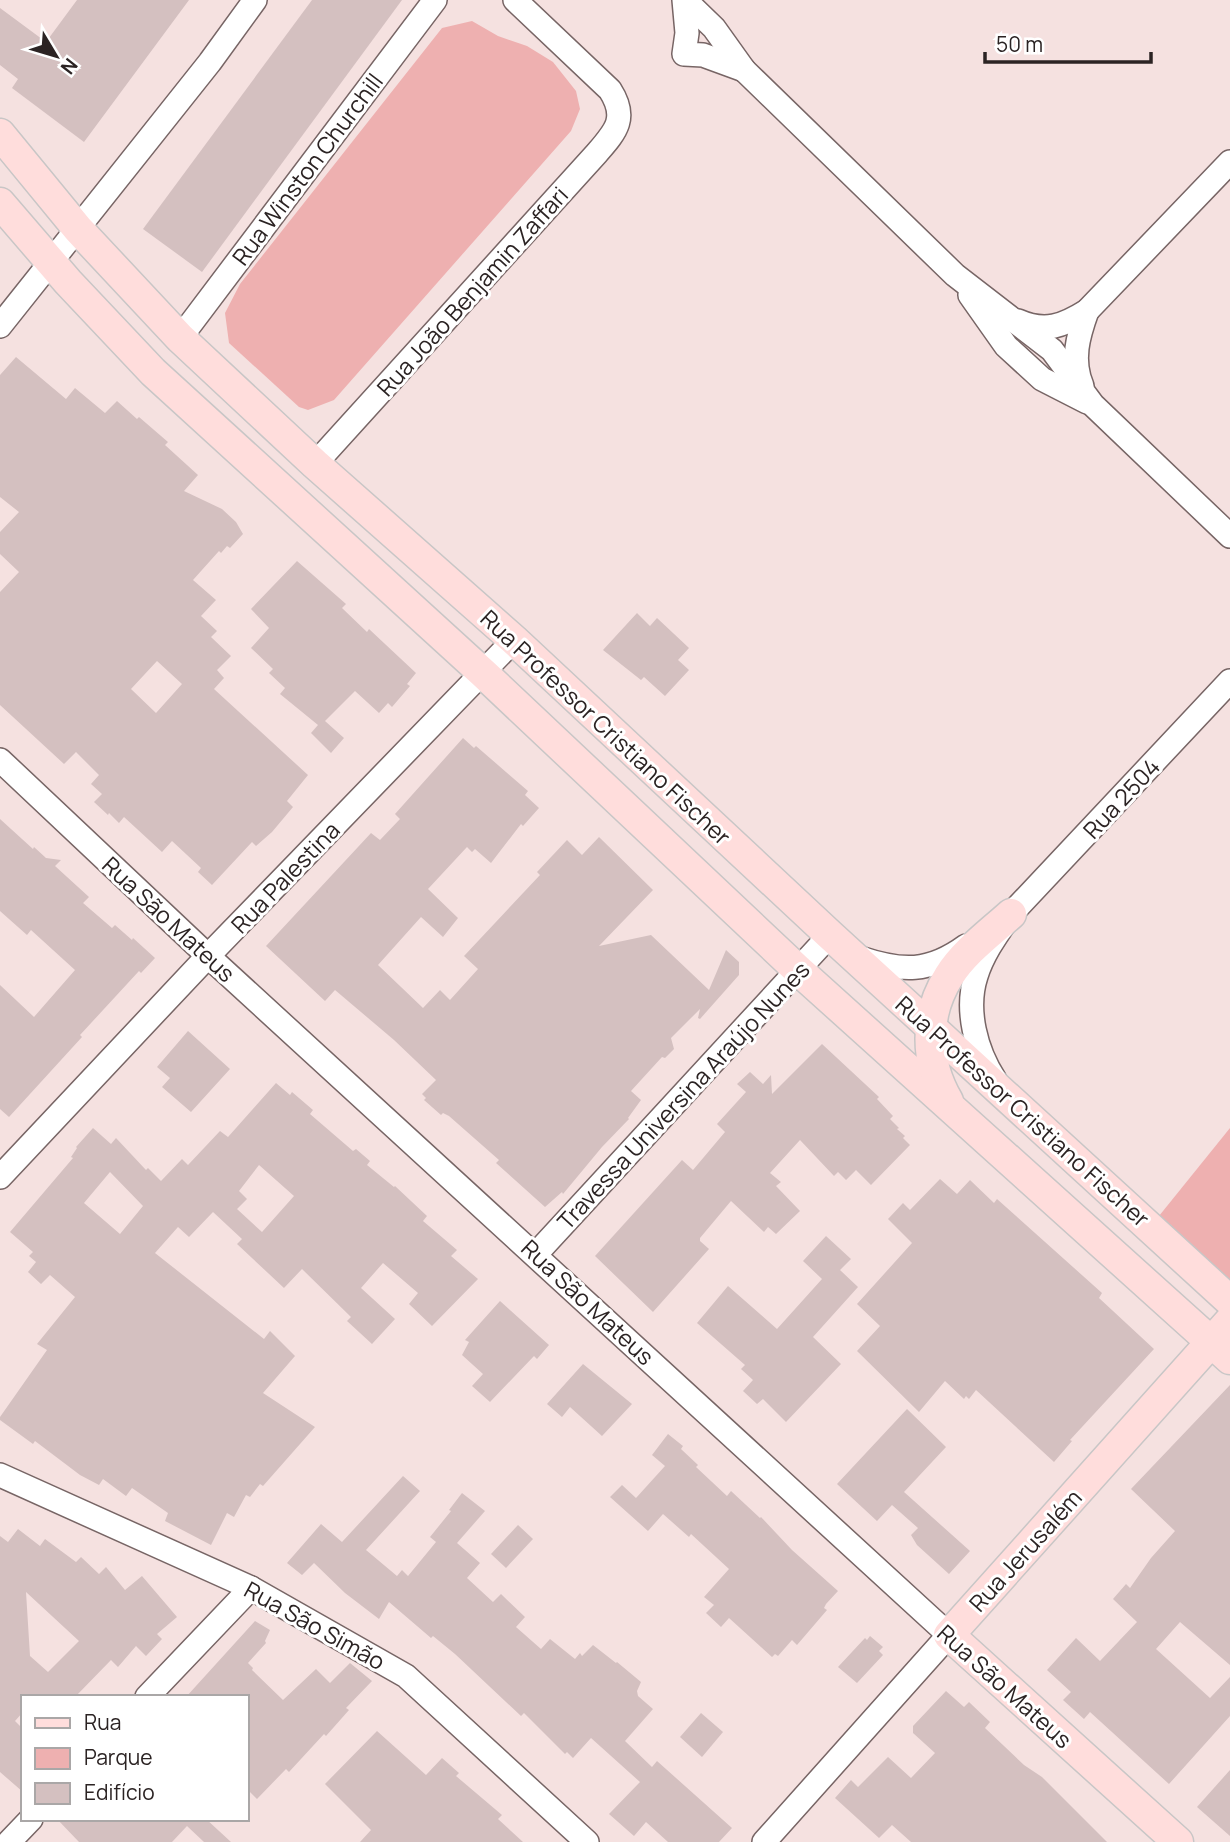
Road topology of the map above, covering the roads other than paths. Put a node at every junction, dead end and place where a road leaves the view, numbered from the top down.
1 (255, 0) edge
2 (435, 0) edge
3 (515, 0) edge
4 (685, 0) edge
5 (744, 70) junction
6 (0, 134) edge
7 (1230, 162) edge
8 (0, 203) edge
9 (78, 229) junction
10 (51, 263) junction
11 (955, 275) junction
12 (1087, 311) junction
13 (1009, 317) junction
14 (0, 326) edge
15 (180, 338) junction
16 (1093, 405) junction
17 (316, 464) junction
18 (1230, 536) edge
19 (514, 640) junction
20 (484, 673) junction
21 (1230, 681) edge
22 (0, 760) edge
23 (1011, 914) junction
24 (830, 935) junction
25 (853, 956) junction
26 (208, 957) junction
27 (798, 970) junction
28 (931, 1026) junction
29 (1004, 1093) junction
30 (955, 1112) junction
31 (0, 1177) edge
32 (536, 1254) junction
33 (1230, 1301) edge
34 (1224, 1341) edge
35 (0, 1475) edge
36 (250, 1588) junction
37 (950, 1635) junction
38 (149, 1695) edge
39 (29, 1821) edge
40 (9, 1842) edge
41 (587, 1842) edge
42 (764, 1842) edge
43 (1178, 1842) edge

1 - 9 street
2 - 15 street, Rua Winston Churchill
3 - 17 street, Rua João Benjamin Zaffari
4 - 5 street
4 - 5 street
5 - 11 street
6 - 9 main road, Rua Professor Cristiano Fischer
7 - 12 street
8 - 10 main road, Rua Professor Cristiano Fischer
9 - 10 street
9 - 15 main road, Rua Professor Cristiano Fischer
10 - 14 street
10 - 20 main road, Rua Professor Cristiano Fischer
11 - 13 street
11 - 16 street
12 - 13 street
12 - 16 street
13 - 16 street
15 - 17 main road, Rua Professor Cristiano Fischer
16 - 18 street
17 - 19 main road, Rua Professor Cristiano Fischer
19 - 20 street, Rua Palestina
19 - 24 main road, Rua Professor Cristiano Fischer
20 - 26 street, Rua Palestina
20 - 27 main road, Rua Professor Cristiano Fischer
21 - 23 street, Rua 2504
22 - 26 street, Rua São Mateus
23 - 25 street, Rua 2504
23 - 28 main road
23 - 29 street, Rua 2504
24 - 25 main road, Rua Professor Cristiano Fischer
24 - 27 street, Travessa Universina Araújo Nunes
25 - 28 main road, Rua Professor Cristiano Fischer
26 - 31 street, Rua Palestina
26 - 32 street, Rua São Mateus
27 - 30 main road, Rua Professor Cristiano Fischer
27 - 32 street, Travessa Universina Araújo Nunes
28 - 29 main road, Rua Professor Cristiano Fischer
28 - 30 main road
29 - 33 main road, Rua Professor Cristiano Fischer
30 - 34 main road, Rua Professor Cristiano Fischer
32 - 37 street, Rua São Mateus
34 - 37 main road, Rua Jerusalém
35 - 36 street, Rua São Simão
36 - 38 street
36 - 41 street, Rua São Simão
37 - 42 street, Rua Jerusalém
37 - 43 main road, Rua São Mateus
39 - 40 street

